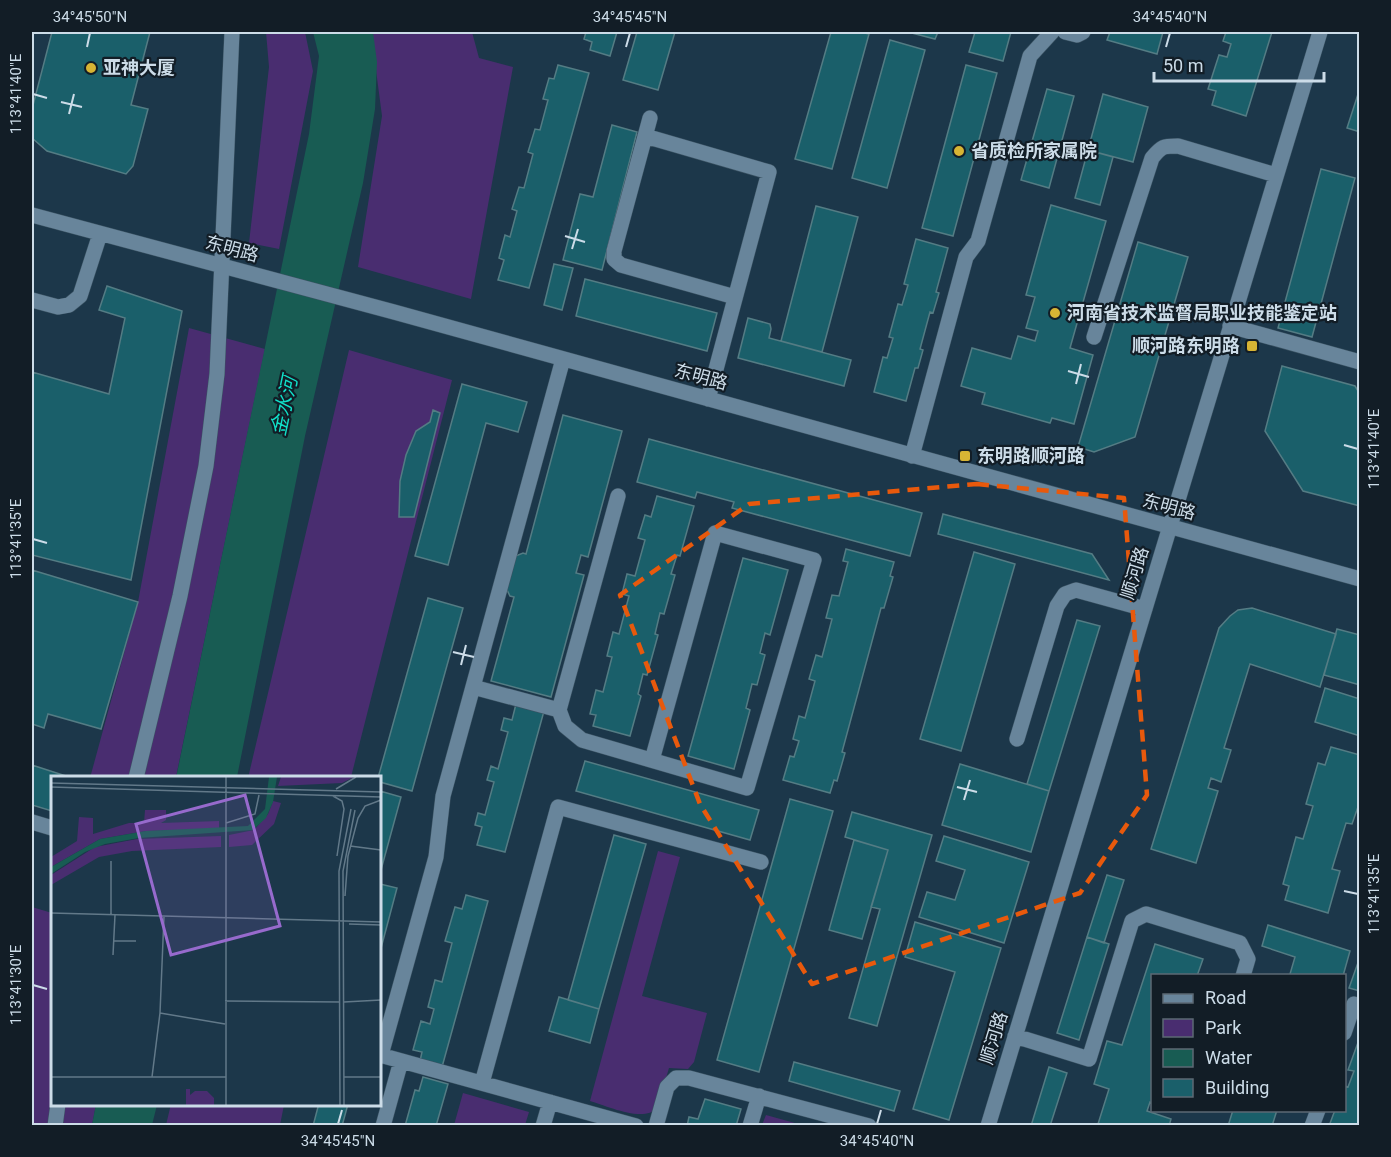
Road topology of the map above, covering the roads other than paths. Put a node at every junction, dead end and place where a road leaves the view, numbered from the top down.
1 (232, 32) edge
2 (1052, 32) edge
3 (1065, 32) edge
4 (1083, 32) edge
5 (1320, 32) edge
6 (650, 118) dead end
7 (645, 136) junction
8 (1276, 175) junction
9 (32, 215) edge
10 (100, 234) junction
11 (223, 266) junction
12 (735, 297) junction
13 (32, 300) edge
14 (1230, 326) junction
15 (1094, 337) dead end
16 (563, 359) junction
17 (1359, 362) edge
18 (708, 399) junction
19 (912, 456) junction
20 (618, 496) dead end
21 (1170, 527) junction
22 (1359, 579) edge
23 (1145, 609) junction
24 (473, 687) junction
25 (559, 710) junction
26 (1017, 739) dead end
27 (652, 760) junction
28 (136, 776) edge
29 (32, 822) edge
30 (51, 828) edge
31 (761, 862) dead end
32 (1243, 974) edge
33 (1354, 1004) dead end
34 (1346, 1027) edge
35 (1016, 1036) junction
36 (381, 1051) edge
37 (381, 1055) edge
38 (401, 1061) junction
39 (482, 1083) junction
40 (759, 1096) junction
41 (550, 1102) junction
42 (58, 1106) edge
43 (844, 1122) edge
44 (55, 1125) edge
45 (383, 1125) edge
46 (543, 1125) edge
47 (636, 1125) edge
48 (656, 1125) edge
49 (750, 1125) edge
50 (869, 1125) edge
51 (988, 1125) edge

1 - 11 street
2 - 19 street
3 - 4 street
5 - 8 street, 顺河路
6 - 7 street
7 - 12 street
7 - 12 street
8 - 14 street, 顺河路
8 - 15 street
9 - 10 street, 东明路
10 - 11 street, 东明路
10 - 13 street
11 - 16 street, 东明路
11 - 28 street
12 - 18 street
14 - 17 street
14 - 21 street, 顺河路
16 - 18 street, 东明路
16 - 24 street
18 - 19 street, 东明路
19 - 21 street, 东明路
20 - 25 street
21 - 22 street, 东明路
21 - 23 street, 顺河路
23 - 26 street
23 - 35 street, 顺河路
24 - 25 street
24 - 36 street
25 - 27 street
27 - 27 street
29 - 30 street
31 - 39 street
32 - 35 street
33 - 34 street
35 - 51 street, 顺河路
37 - 38 street
38 - 39 street
38 - 45 street
39 - 41 street
40 - 43 street
40 - 48 street
40 - 49 street
41 - 46 street
41 - 47 street
42 - 44 street
43 - 50 street

